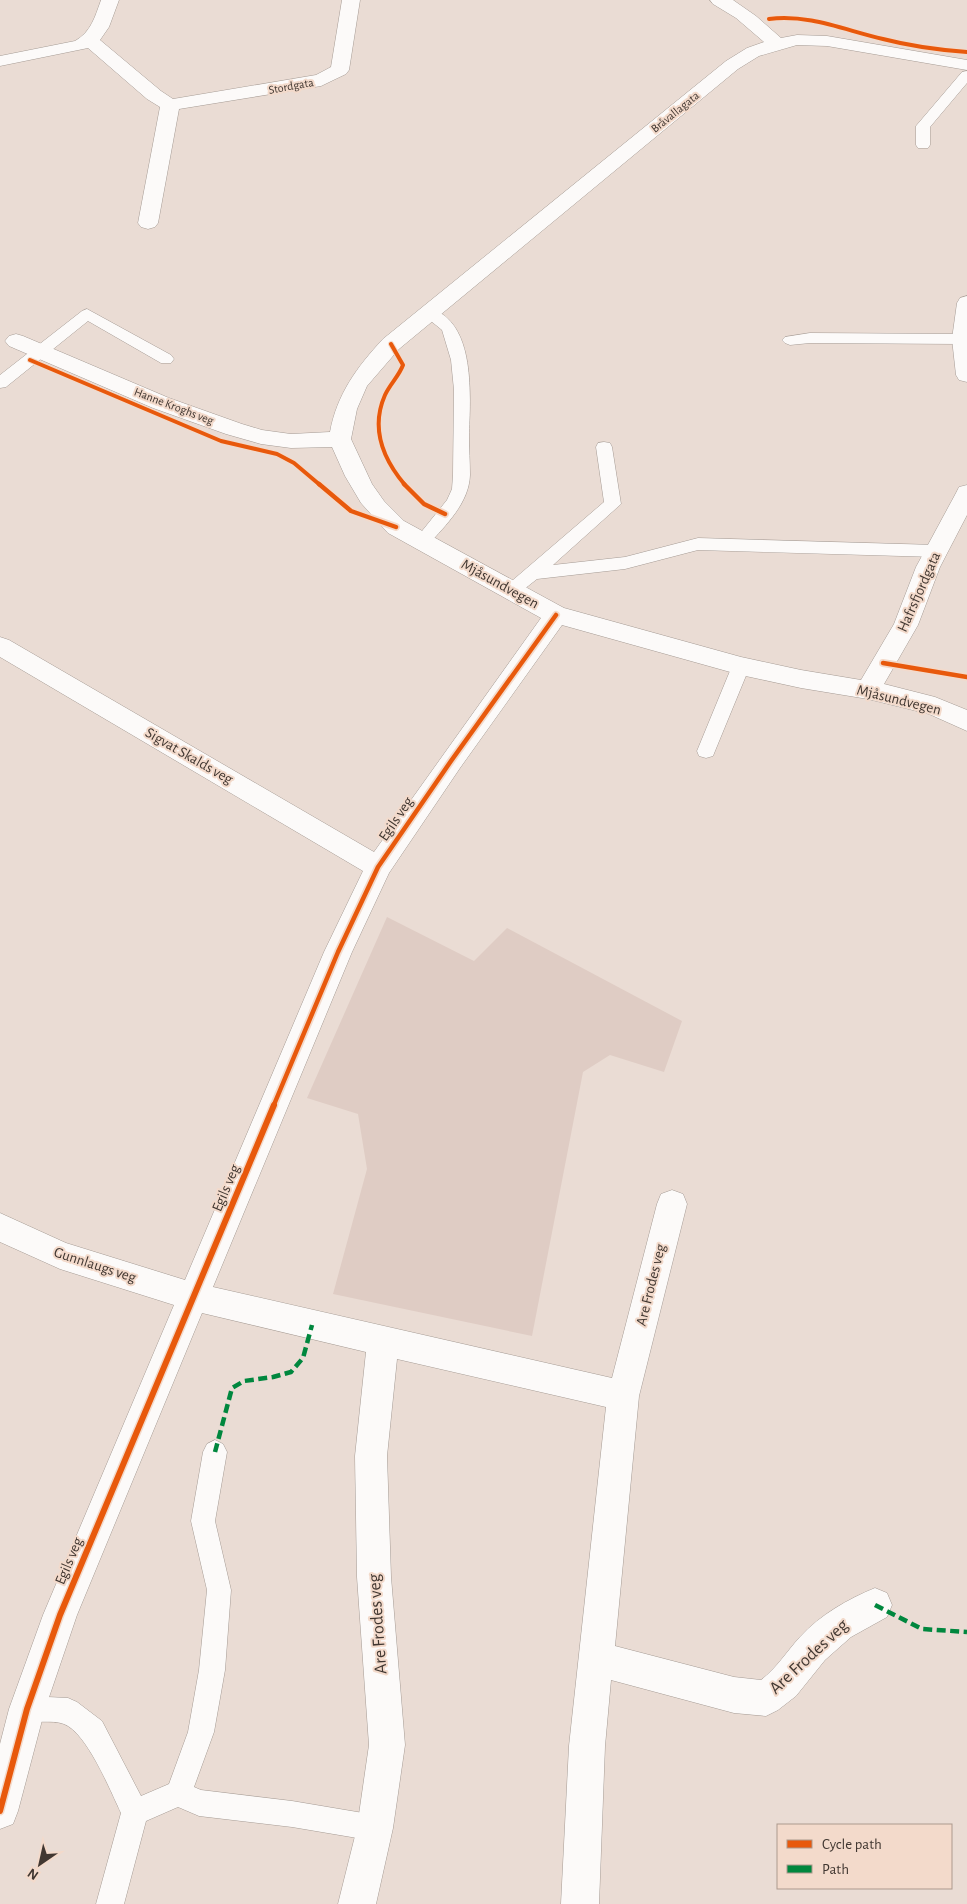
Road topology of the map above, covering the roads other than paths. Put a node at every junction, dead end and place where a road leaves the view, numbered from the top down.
1 (110, 0) edge
2 (351, 0) edge
3 (719, 0) edge
4 (90, 40) junction
5 (777, 44) junction
6 (0, 61) edge
7 (967, 65) edge
8 (967, 75) edge
9 (170, 104) junction
10 (923, 145) dead end
11 (148, 223) dead end
12 (967, 303) edge
13 (429, 313) junction
14 (961, 339) junction
15 (790, 340) dead end
16 (16, 341) dead end
17 (40, 351) junction
18 (166, 360) dead end
19 (967, 375) edge
20 (0, 383) edge
21 (340, 439) junction
22 (604, 447) dead end
23 (967, 492) edge
24 (422, 541) junction
25 (936, 552) junction
26 (532, 573) junction
27 (512, 590) junction
28 (556, 615) junction
29 (0, 646) edge
30 (741, 666) junction
31 (868, 690) junction
32 (967, 721) edge
33 (706, 751) dead end
34 (378, 867) junction
35 (672, 1204) dead end
36 (0, 1227) edge
37 (194, 1297) junction
38 (383, 1341) junction
39 (623, 1396) junction
40 (215, 1452) dead end
41 (874, 1605) dead end
42 (596, 1659) junction
43 (27, 1709) junction
44 (179, 1794) junction
45 (0, 1811) edge
46 (135, 1812) junction
47 (375, 1828) junction
48 (110, 1904) edge
49 (357, 1904) edge
50 (580, 1904) edge

1 - 4 street
2 - 9 street, Stordgata
3 - 5 street
4 - 6 street
4 - 9 street
5 - 7 street, Bråvallagata
5 - 13 street, Bråvallagata
8 - 10 lane
9 - 11 street
12 - 14 street
13 - 21 street, Bråvallagata
13 - 24 lane
14 - 15 lane
14 - 19 street
16 - 17 street, Hanne Kroghs veg
17 - 18 lane
17 - 20 lane
17 - 21 street, Hanne Kroghs veg
21 - 24 street, Mjåsundvegen
22 - 26 lane
23 - 25 street, Hafrsfjordgata
24 - 27 street, Mjåsundvegen
25 - 26 lane
25 - 31 street, Hafrsfjordgata
26 - 27 lane
27 - 28 street, Mjåsundvegen
28 - 30 street, Mjåsundvegen
28 - 34 street, Egils veg
29 - 34 street, Sigvat Skalds veg
30 - 31 street, Mjåsundvegen
30 - 33 lane
31 - 32 street, Mjåsundvegen
34 - 37 street, Egils veg
35 - 39 street, Are Frodes veg
36 - 37 street, Gunnlaugs veg
37 - 38 street
37 - 43 street, Egils veg
38 - 39 street
38 - 47 street, Are Frodes veg
39 - 42 street, Are Frodes veg
40 - 44 lane
41 - 42 street, Are Frodes veg
42 - 50 street, Are Frodes veg
43 - 45 street, Egils veg
43 - 46 lane
44 - 46 lane
44 - 47 lane
46 - 48 lane
47 - 49 street, Are Frodes veg

